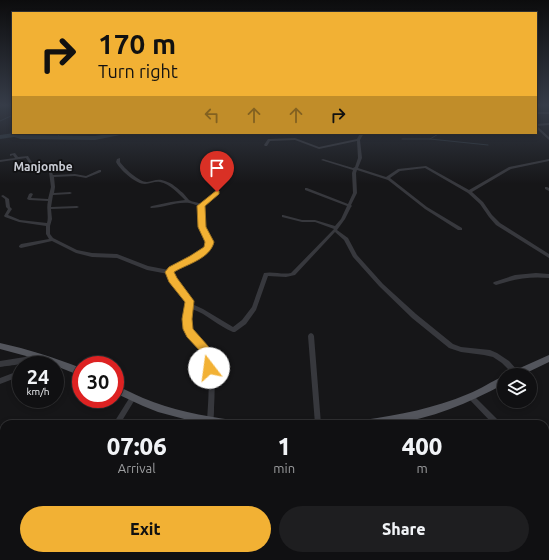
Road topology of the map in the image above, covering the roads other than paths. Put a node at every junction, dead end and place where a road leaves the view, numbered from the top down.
1 (542, 131) edge
2 (361, 134) edge
3 (549, 139) edge
4 (358, 140) junction
5 (266, 145) dead end
6 (11, 154) dead end
7 (17, 158) junction
8 (119, 159) dead end
9 (323, 160) dead end
10 (549, 160) edge
11 (0, 161) edge
12 (354, 168) junction
13 (100, 172) dead end
14 (53, 176) junction
15 (387, 178) junction
16 (220, 181) dead end
17 (306, 189) dead end
18 (469, 192) junction
19 (70, 193) dead end
20 (31, 194) dead end
21 (52, 194) junction
22 (3, 196) dead end
23 (50, 200) junction
24 (189, 202) junction
25 (201, 206) junction
26 (350, 206) junction
27 (77, 207) dead end
28 (152, 207) dead end
29 (49, 208) junction
30 (283, 216) dead end
31 (48, 225) junction
32 (335, 229) junction
33 (460, 229) dead end
34 (52, 240) junction
35 (21, 246) dead end
36 (549, 256) edge
37 (170, 272) junction
38 (549, 276) edge
39 (496, 283) dead end
40 (190, 306) junction
41 (311, 336) dead end
42 (0, 346) edge
43 (34, 354) junction
44 (40, 356) edge
45 (549, 358) edge
46 (0, 364) edge
47 (510, 368) edge
48 (528, 368) edge
49 (12, 377) edge
50 (0, 382) edge
51 (497, 384) edge
52 (124, 394) edge
53 (471, 397) junction
54 (132, 399) junction
55 (119, 420) edge
56 (198, 420) edge
57 (204, 420) edge
58 (318, 420) edge
59 (389, 420) edge
60 (494, 420) edge

1 - 3 street
2 - 4 street
4 - 5 street
4 - 12 street
6 - 7 street
7 - 11 street
7 - 14 street
8 - 24 street
9 - 12 street
10 - 18 street
12 - 15 street
12 - 26 street
13 - 14 street
14 - 21 street
15 - 18 street
15 - 33 street
16 - 25 street
17 - 26 street
18 - 36 street
19 - 21 street
20 - 23 street
21 - 23 street
22 - 31 street
23 - 29 street
24 - 25 street
24 - 28 street
25 - 37 street
26 - 32 street
27 - 29 street
29 - 31 street
30 - 32 street
31 - 34 street
32 - 40 street
32 - 47 street
34 - 35 street
34 - 37 street
37 - 40 street
38 - 39 street
40 - 57 street
41 - 58 street
42 - 43 main road
43 - 44 main road
43 - 46 street
45 - 48 main road
49 - 50 street
51 - 53 main road
52 - 54 main road
53 - 59 main road
53 - 60 street
54 - 55 street
54 - 56 main road

